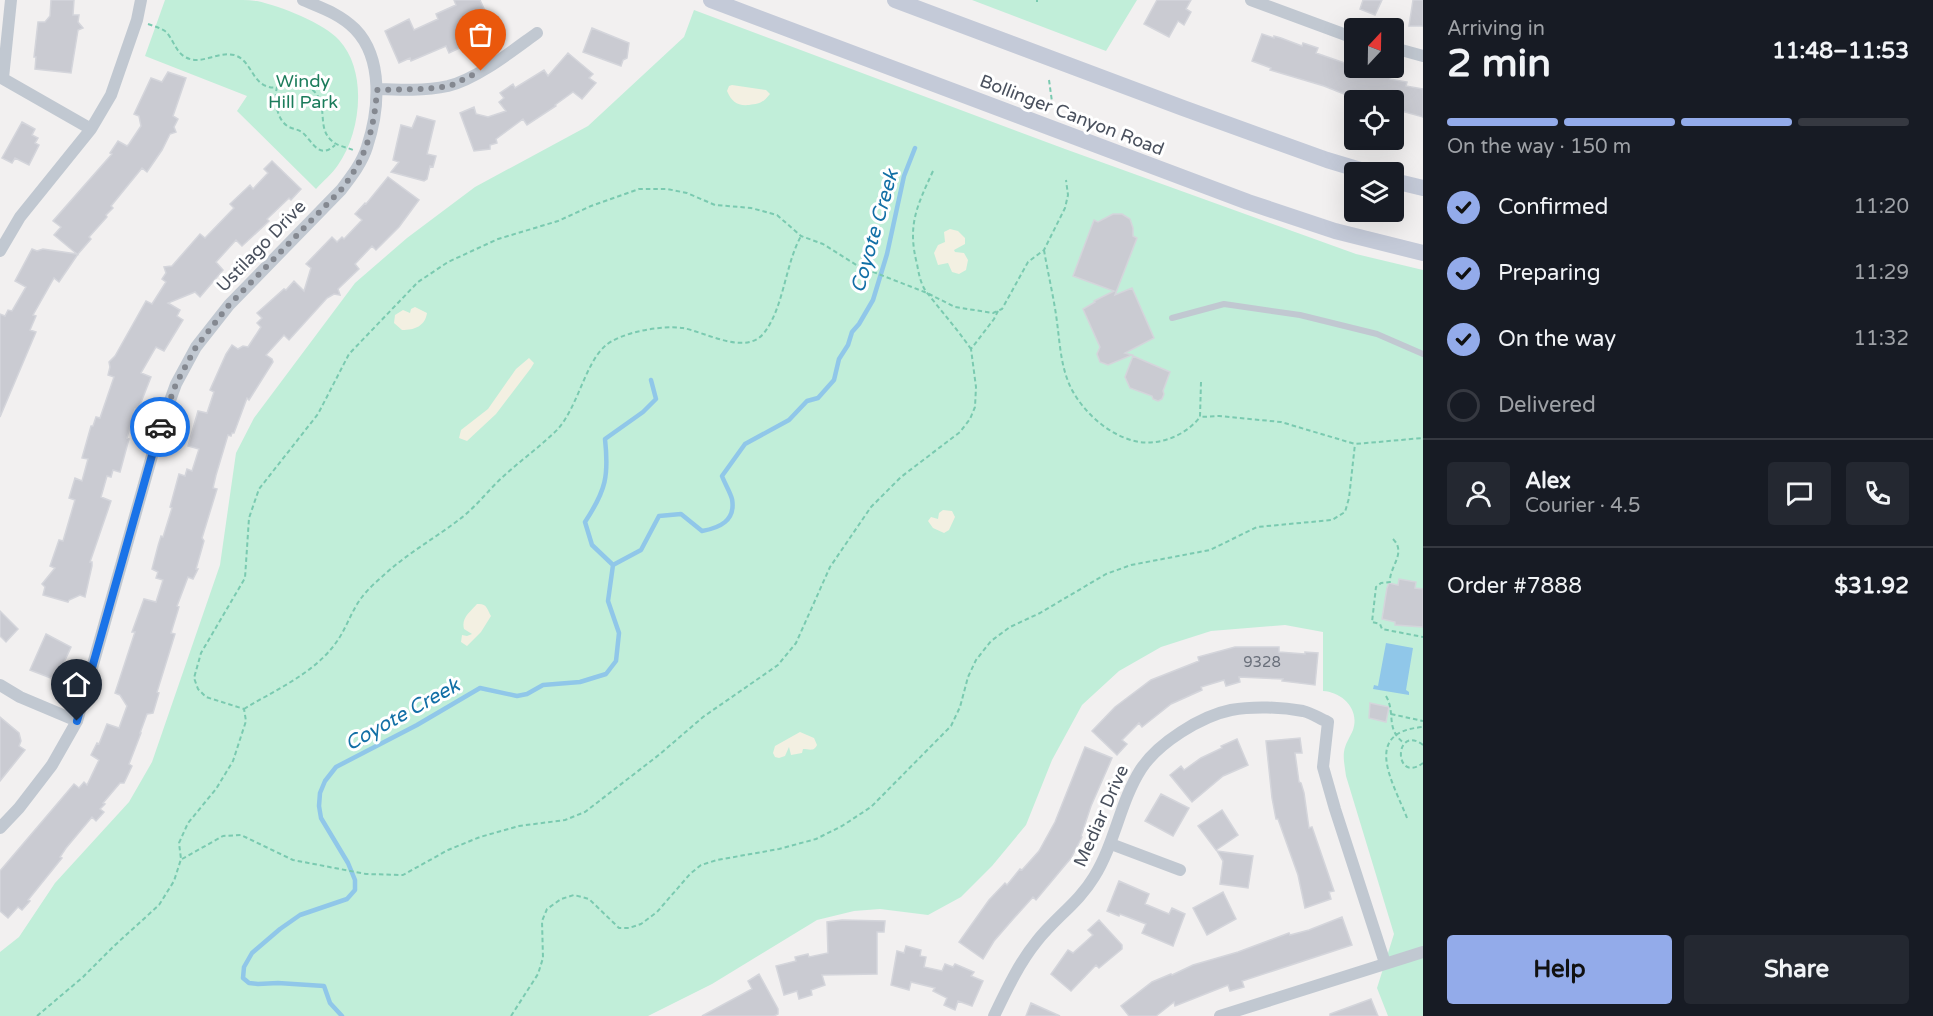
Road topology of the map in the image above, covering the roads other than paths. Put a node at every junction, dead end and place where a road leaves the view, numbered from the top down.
1 (11, 0) edge
2 (141, 0) edge
3 (303, 0) edge
4 (711, 0) edge
5 (895, 0) edge
6 (1251, 0) edge
7 (537, 33) dead end
8 (1344, 34) edge
9 (1404, 51) edge
10 (1423, 56) edge
11 (2, 78) edge
12 (377, 90) junction
13 (91, 129) junction
14 (1344, 165) edge
15 (1404, 183) edge
16 (1423, 188) edge
17 (0, 251) edge
18 (1423, 253) edge
19 (1172, 318) dead end
20 (1423, 354) edge
21 (0, 685) edge
22 (77, 721) junction
23 (0, 828) edge
24 (1111, 844) junction
25 (1180, 870) dead end
26 (1423, 947) edge
27 (1418, 953) edge
28 (1385, 963) junction
29 (994, 1016) edge
30 (1220, 1016) edge

1 - 11 street
2 - 13 street
3 - 12 street, Ustilago Drive
4 - 18 main road, Bollinger Canyon Road
5 - 14 main road
6 - 8 street
7 - 12 street
9 - 10 street
11 - 13 street
12 - 22 street, Ustilago Drive
13 - 17 street
15 - 16 main road
19 - 20 lane
21 - 22 street
22 - 23 street, Ustilago Drive
24 - 25 street
24 - 28 street, Mediar Drive
24 - 29 street, Mediar Drive
26 - 27 street
27 - 28 street
28 - 30 street

